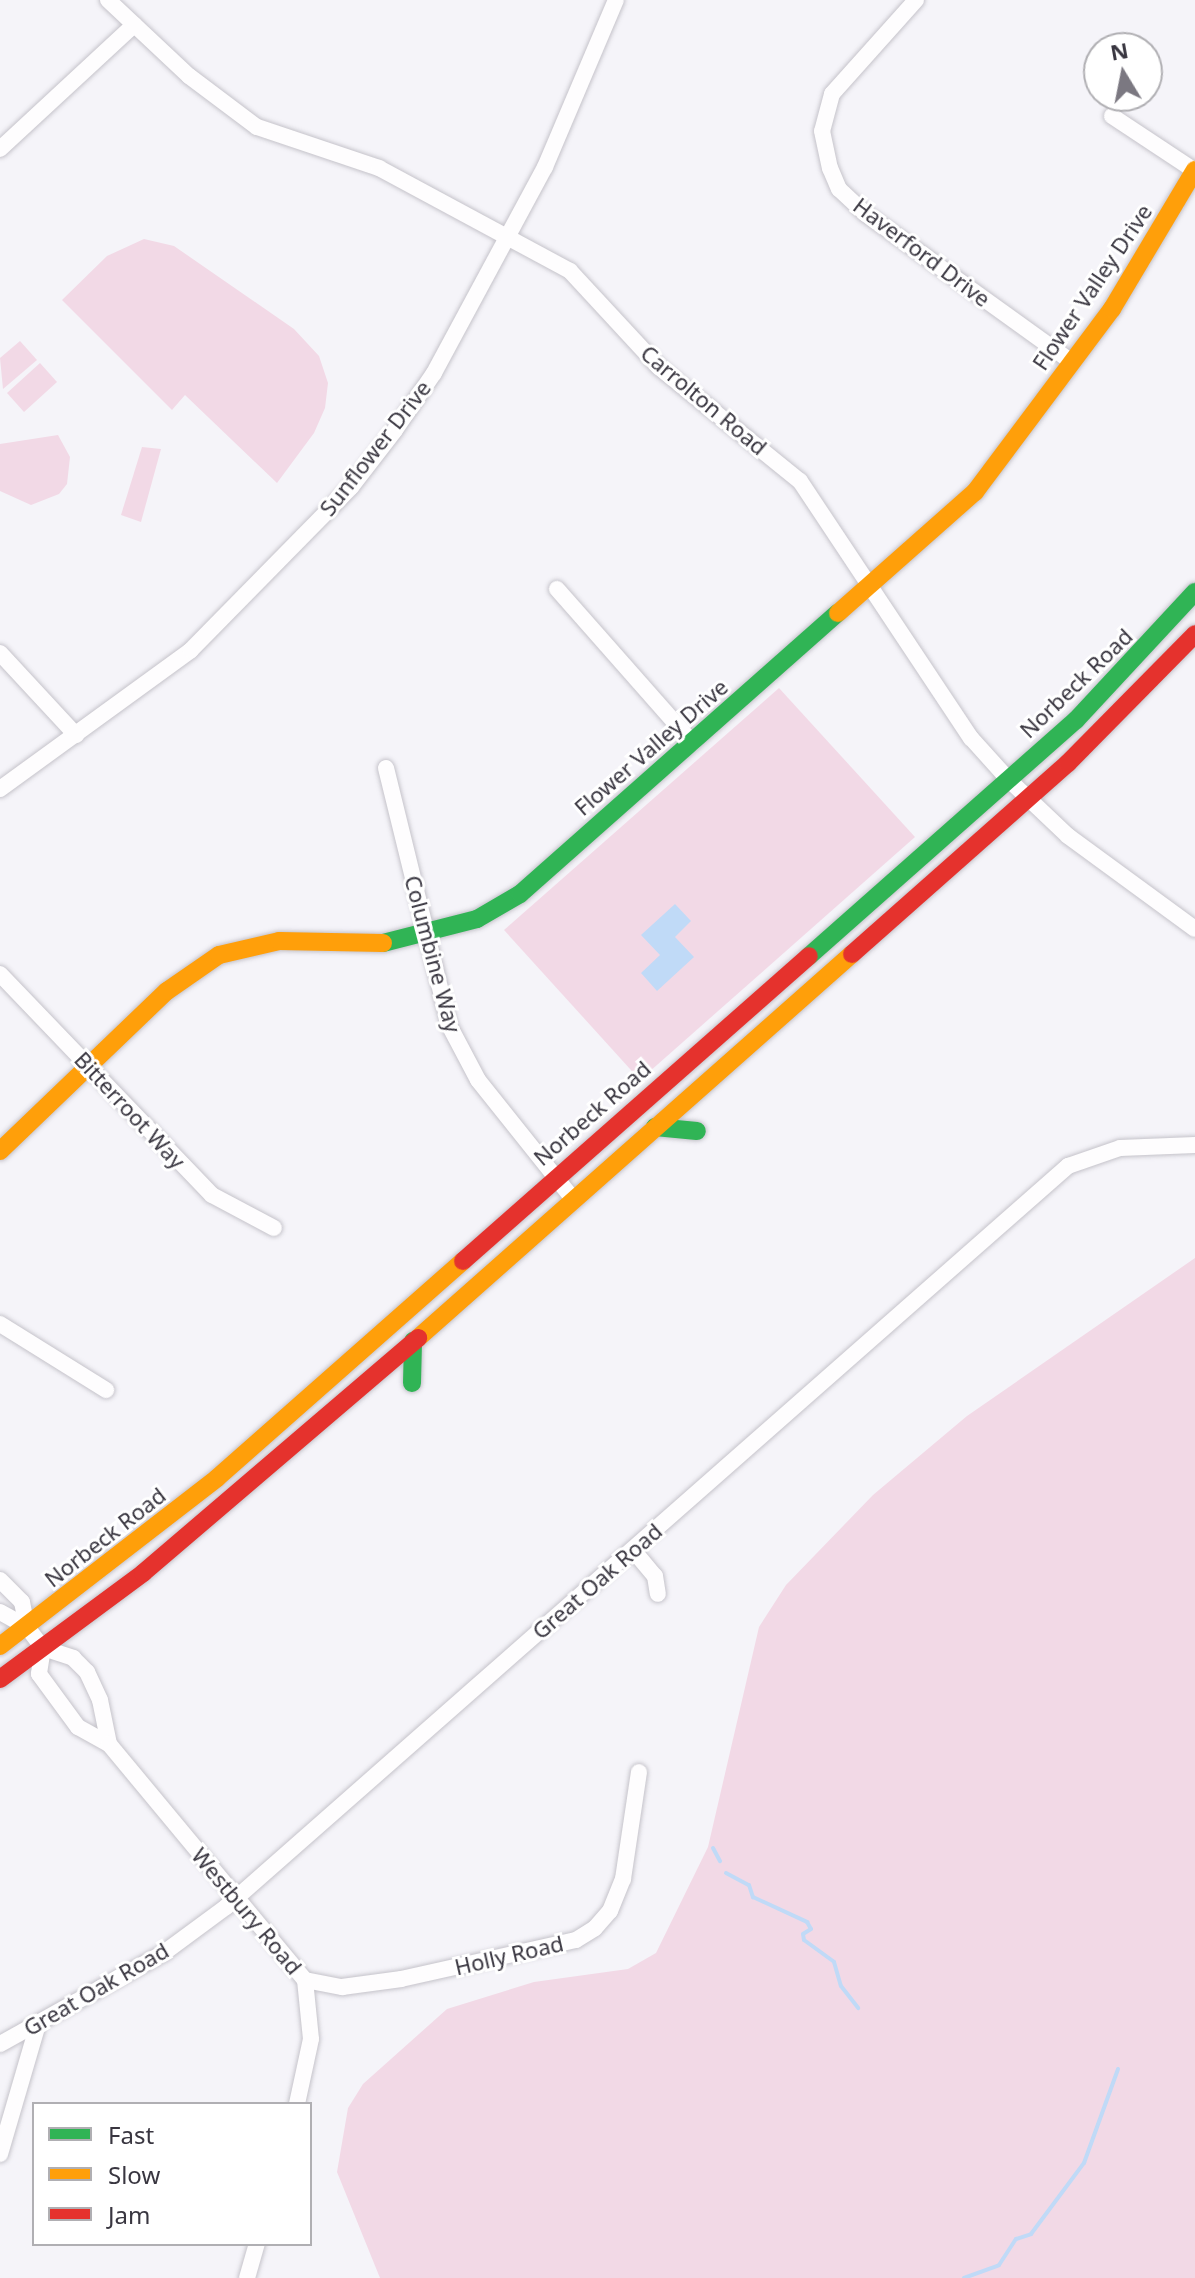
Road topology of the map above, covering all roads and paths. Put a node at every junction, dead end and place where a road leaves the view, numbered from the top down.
1 (108, 0) edge
2 (616, 0) edge
3 (916, 0) edge
4 (134, 25) junction
5 (1112, 116) dead end
6 (0, 149) edge
7 (1195, 171) edge
8 (509, 237) junction
9 (1072, 362) junction
10 (868, 588) junction
11 (557, 589) dead end
12 (1195, 592) edge
13 (1195, 634) edge
14 (0, 653) edge
15 (76, 735) junction
16 (693, 743) junction
17 (386, 768) dead end
18 (1009, 780) junction
19 (0, 789) edge
20 (1028, 798) junction
21 (1195, 929) edge
22 (426, 935) junction
23 (0, 974) edge
24 (88, 1065) junction
25 (655, 1127) junction
26 (697, 1131) dead end
27 (1195, 1145) edge
28 (0, 1151) edge
29 (554, 1177) junction
30 (573, 1199) junction
31 (274, 1228) dead end
32 (0, 1324) edge
33 (413, 1341) junction
34 (412, 1383) dead end
35 (106, 1390) dead end
36 (633, 1550) junction
37 (0, 1580) edge
38 (658, 1594) dead end
39 (0, 1612) edge
40 (27, 1627) junction
41 (0, 1646) edge
42 (43, 1648) junction
43 (0, 1679) edge
44 (109, 1744) junction
45 (639, 1772) dead end
46 (235, 1896) junction
47 (305, 1980) junction
48 (38, 2024) junction
49 (0, 2044) edge
50 (297, 2102) edge
51 (0, 2154) edge
52 (256, 2246) edge
53 (247, 2278) edge

1 - 4 street, Carrolton Road
2 - 8 street, Sunflower Drive
3 - 9 street, Haverford Drive
4 - 6 street
4 - 8 street, Carrolton Road
5 - 7 street
7 - 9 main road, Flower Valley Drive
8 - 10 street, Carrolton Road
8 - 15 street, Sunflower Drive
9 - 10 main road, Flower Valley Drive
10 - 16 main road, Flower Valley Drive
10 - 18 street, Carrolton Road
11 - 16 street
12 - 18 main road, Norbeck Road
13 - 20 main road
14 - 15 street
15 - 19 street, Sunflower Drive
16 - 22 main road, Flower Valley Drive
17 - 22 street, Columbine Way
18 - 20 street, Carrolton Road
18 - 29 main road, Norbeck Road
20 - 21 street, Carrolton Road
20 - 25 main road
22 - 24 main road, Flower Valley Drive
22 - 29 street, Columbine Way
23 - 24 street, Bitterroot Way
24 - 28 main road, Flower Valley Drive
24 - 31 street, Bitterroot Way
25 - 26 main road
25 - 30 main road
27 - 36 street, Great Oak Road
29 - 30 street, Columbine Way
29 - 40 main road, Norbeck Road
30 - 33 main road
32 - 35 street
33 - 34 main road
33 - 42 main road
36 - 38 street
36 - 46 street, Great Oak Road
37 - 40 street, Westbury Road
39 - 40 street, Westbury Road
40 - 41 main road, Norbeck Road
40 - 42 street, Westbury Road
42 - 43 main road
42 - 44 street, Westbury Road
42 - 44 street, Westbury Road
44 - 46 street, Westbury Road
45 - 47 street, Holly Road
46 - 47 street, Westbury Road
46 - 48 street, Great Oak Road
47 - 50 street, Westbury Road
48 - 49 street, Great Oak Road
48 - 51 street
52 - 53 street

